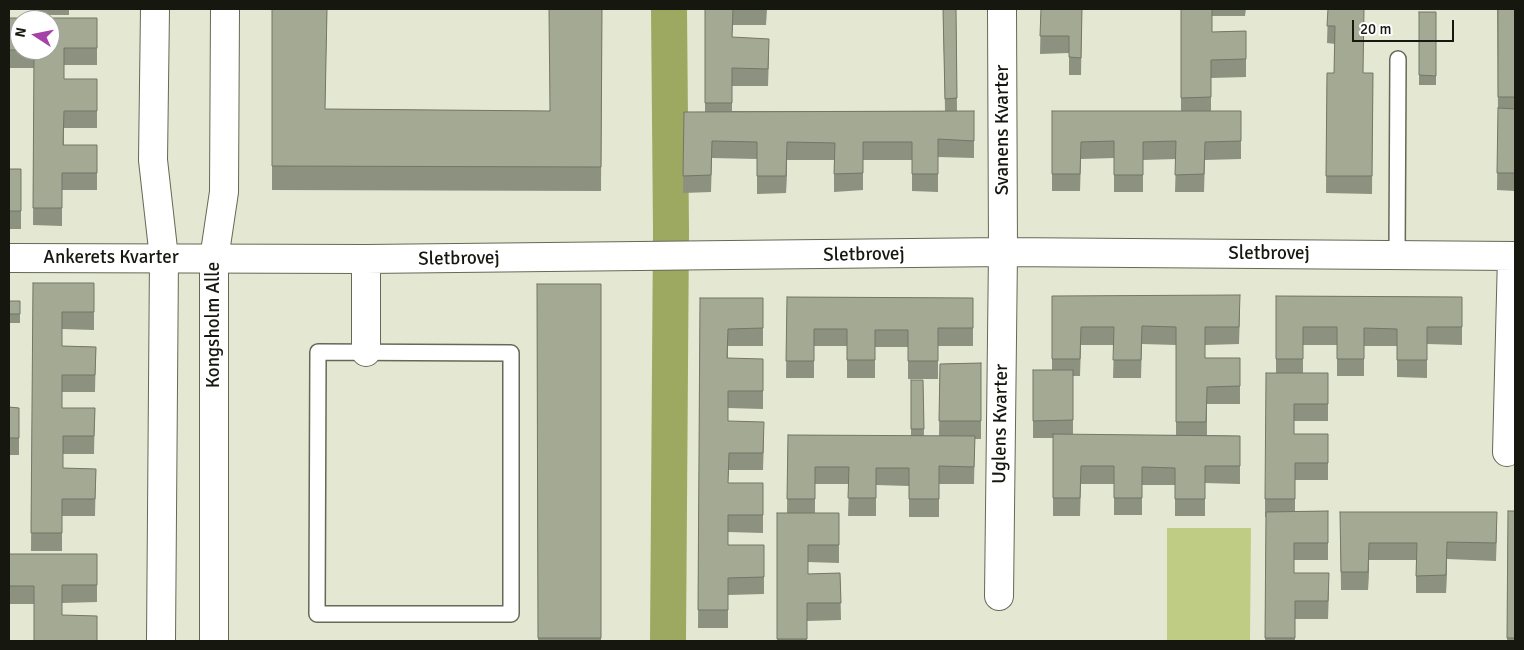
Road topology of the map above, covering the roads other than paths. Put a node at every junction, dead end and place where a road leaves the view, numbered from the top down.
1 (154, 9) edge
2 (225, 9) edge
3 (1002, 9) edge
4 (1398, 59) dead end
5 (1003, 252) junction
6 (1397, 255) junction
7 (1514, 256) edge
8 (9, 258) edge
9 (164, 258) junction
10 (214, 259) junction
11 (366, 260) junction
12 (366, 352) junction
13 (1507, 452) dead end
14 (999, 596) dead end
15 (161, 641) edge
16 (214, 641) edge

1 - 9 street
2 - 10 street, Kongsholm Alle
3 - 5 street, Svanens Kvarter
4 - 6 lane
5 - 6 street, Sletbrovej
5 - 11 street, Sletbrovej
5 - 14 street, Uglens Kvarter
6 - 7 street, Sletbrovej
7 - 13 street
8 - 9 street, Ankerets Kvarter
9 - 10 street, Ankerets Kvarter
9 - 15 street
10 - 11 street, Sletbrovej
10 - 16 street, Kongsholm Alle
11 - 12 street
12 - 12 lane

